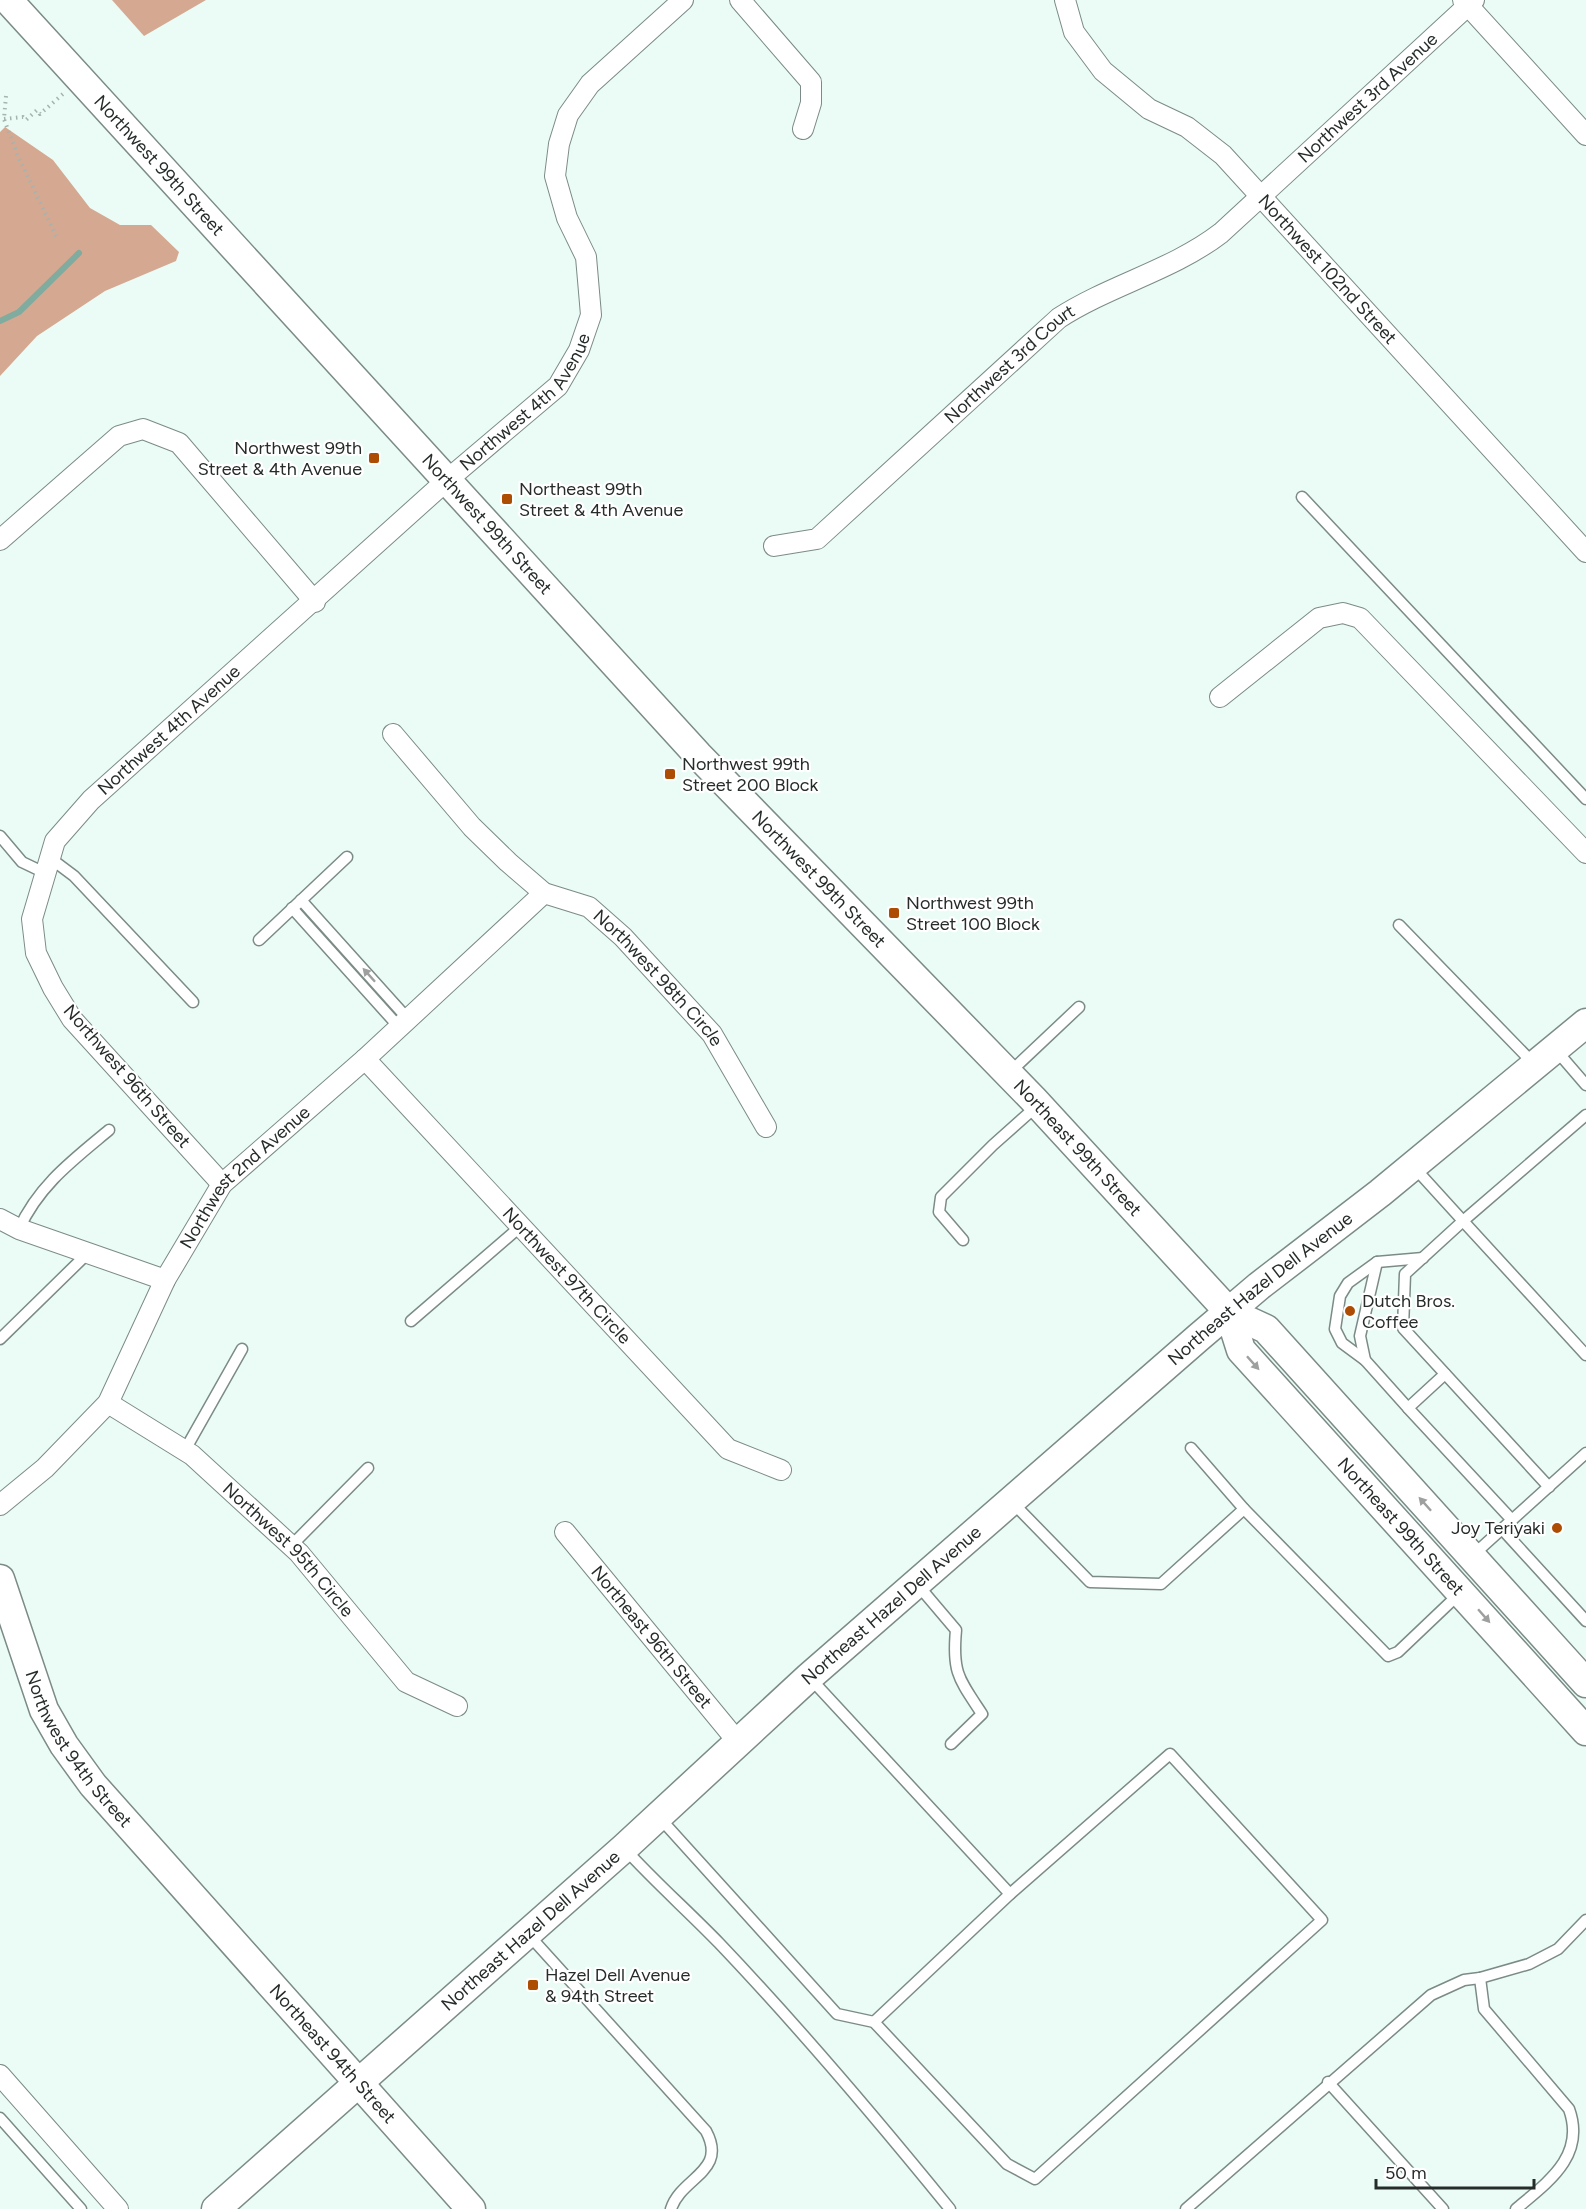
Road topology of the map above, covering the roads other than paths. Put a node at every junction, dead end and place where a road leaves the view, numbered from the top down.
1 (8, 0) edge
2 (683, 0) edge
3 (740, 0) edge
4 (1065, 0) edge
5 (1469, 2) edge
6 (803, 129) dead end
7 (1586, 135) edge
8 (1262, 197) junction
9 (446, 482) junction
10 (1302, 497) dead end
11 (0, 540) edge
12 (774, 546) dead end
13 (1586, 552) edge
14 (315, 602) junction
15 (1220, 697) dead end
16 (393, 734) dead end
17 (1586, 799) edge
18 (91, 800) joint
19 (0, 836) edge
20 (1586, 853) edge
21 (347, 857) dead end
22 (47, 865) junction
23 (544, 893) junction
24 (301, 900) junction
25 (292, 908) junction
26 (1400, 925) dead end
27 (259, 940) dead end
28 (193, 1002) dead end
29 (1079, 1007) dead end
30 (403, 1023) junction
31 (1586, 1023) edge
32 (974, 1040) joint
33 (1545, 1057) junction
34 (365, 1059) junction
35 (1008, 1074) junction
36 (1586, 1085) edge
37 (1038, 1104) junction
38 (1586, 1115) edge
39 (766, 1127) dead end
40 (109, 1130) dead end
41 (1413, 1166) junction
42 (222, 1184) junction
43 (0, 1219) edge
44 (1463, 1221) junction
45 (521, 1226) junction
46 (19, 1228) junction
47 (963, 1240) dead end
48 (88, 1253) junction
49 (1423, 1258) junction
50 (1377, 1262) junction
51 (165, 1280) junction
52 (1229, 1312) junction
53 (411, 1321) dead end
54 (0, 1339) edge
55 (242, 1349) dead end
56 (1586, 1355) edge
57 (1365, 1360) junction
58 (1445, 1374) junction
59 (108, 1403) junction
60 (1408, 1407) junction
61 (1191, 1448) dead end
62 (185, 1450) junction
63 (1586, 1453) edge
64 (368, 1468) dead end
65 (781, 1470) dead end
66 (1549, 1487) junction
67 (1010, 1501) junction
68 (0, 1506) edge
69 (1245, 1509) junction
70 (1512, 1520) junction
71 (1502, 1529) junction
72 (565, 1532) dead end
73 (291, 1546) junction
74 (1472, 1556) junction
75 (0, 1579) edge
76 (917, 1583) junction
77 (1462, 1591) junction
78 (1586, 1621) edge
79 (809, 1677) junction
80 (1586, 1683) edge
81 (457, 1706) dead end
82 (1586, 1731) edge
83 (738, 1742) junction
84 (951, 1744) dead end
85 (658, 1816) junction
86 (624, 1848) junction
87 (1010, 1894) junction
88 (195, 1897) joint
89 (1586, 1920) edge
90 (527, 1933) junction
91 (1480, 1978) junction
92 (874, 2022) junction
93 (1, 2076) edge
94 (1328, 2082) junction
95 (360, 2083) junction
96 (0, 2118) edge
97 (81, 2209) edge
98 (118, 2209) edge
99 (216, 2209) edge
100 (471, 2209) edge
101 (671, 2209) edge
102 (950, 2209) edge
103 (1186, 2209) edge
104 (1443, 2209) edge
105 (1516, 2209) edge

1 - 9 main road, Northwest 99th Street
2 - 9 street, Northwest 4th Avenue
3 - 6 street
4 - 8 street, Northwest 102nd Street
5 - 7 street
5 - 8 street, Northwest 3rd Avenue
8 - 12 street, Northwest 3rd Court
8 - 13 street, Northwest 102nd Street
9 - 14 street, Northwest 4th Avenue
9 - 32 main road, Northwest 99th Street
10 - 17 lane
11 - 14 street
14 - 18 street, Northwest 4th Avenue
15 - 20 street
16 - 23 street, Northwest 98th Circle
18 - 22 street, Northwest 96th Street
19 - 22 lane
21 - 24 lane
22 - 28 lane
22 - 42 street, Northwest 96th Street
23 - 30 street, Northwest 2nd Avenue
23 - 39 street, Northwest 98th Circle
24 - 25 lane
30 -> 24 lane
25 - 27 lane
25 - 30 lane
26 - 33 lane
29 - 35 lane
30 - 34 street, Northwest 2nd Avenue
31 - 33 main road, Northeast Hazel Dell Avenue
32 - 35 main road, Northeast 99th Street
33 - 36 lane
33 - 41 main road, Northeast Hazel Dell Avenue
34 - 42 street, Northwest 2nd Avenue
34 - 45 street, Northwest 97th Circle
35 - 37 main road, Northeast 99th Street
37 - 47 lane
37 - 52 main road, Northeast 99th Street
38 - 44 lane
40 - 46 lane
41 - 44 lane
41 - 52 main road, Northeast Hazel Dell Avenue
42 - 51 street, Northwest 2nd Avenue
43 - 46 street
44 - 49 lane
44 - 56 lane
45 - 53 lane
45 - 65 street, Northwest 97th Circle
46 - 48 street
48 - 51 street
48 - 54 lane
49 - 50 lane
49 - 58 lane
50 - 57 lane
50 - 57 lane
51 - 59 street, Northwest 2nd Avenue
52 - 67 main road, Northeast Hazel Dell Avenue
74 -> 52 main road, Northeast 99th Street
52 -> 77 main road, Northeast 99th Street
55 - 62 lane
57 - 60 lane
58 - 60 lane
58 - 66 lane
59 - 62 street, Northwest 95th Circle
59 - 68 street, Northwest 2nd Avenue
60 - 70 lane
61 - 69 lane
62 - 73 street, Northwest 95th Circle
63 - 66 lane
64 - 73 lane
66 - 70 lane
67 - 69 lane
67 - 76 main road, Northeast Hazel Dell Avenue
69 - 77 lane
70 - 71 lane
71 - 74 lane
71 - 78 lane
72 - 83 street, Northeast 96th Street
73 - 81 street, Northwest 95th Circle
74 - 80 main road, Northeast 99th Street
75 - 88 main road, Northwest 94th Street
76 - 79 main road, Northeast Hazel Dell Avenue
76 - 84 lane
77 -> 82 main road, Northeast 99th Street
79 - 83 main road, Northeast Hazel Dell Avenue
79 - 87 lane
83 - 85 main road, Northeast Hazel Dell Avenue
85 - 86 main road, Northeast Hazel Dell Avenue
85 - 92 lane
86 - 90 main road, Northeast Hazel Dell Avenue
86 - 102 lane
87 - 92 lane
87 - 92 lane
88 - 95 main road, Northeast 94th Street
89 - 91 lane
90 - 95 main road, Northeast Hazel Dell Avenue
90 - 101 lane
91 - 94 lane
91 - 105 lane
93 - 98 street
94 - 103 lane
94 - 104 lane
95 - 99 main road, Northeast Hazel Dell Avenue
95 - 100 main road, Northeast 94th Street
96 - 97 lane

